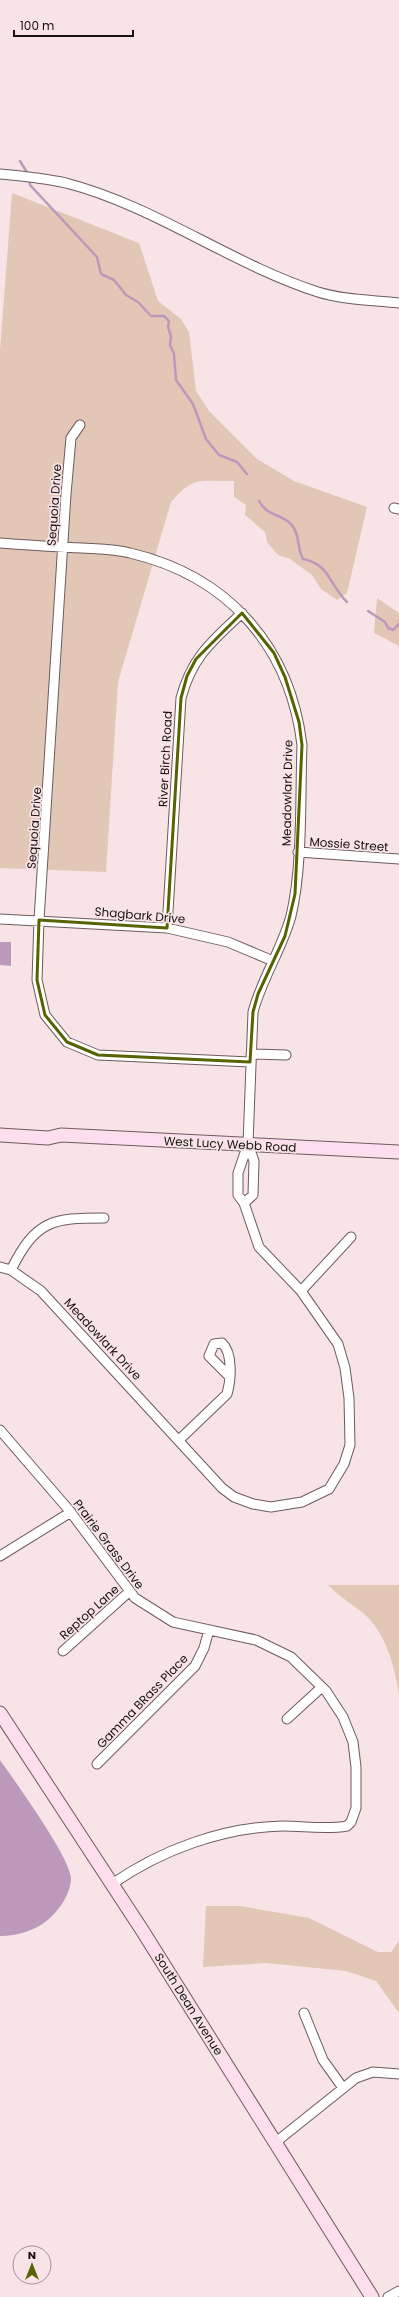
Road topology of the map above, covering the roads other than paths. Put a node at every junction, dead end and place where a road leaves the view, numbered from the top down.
1 (0, 174) edge
2 (399, 303) edge
3 (80, 425) dead end
4 (0, 543) edge
5 (63, 547) junction
6 (242, 613) junction
7 (298, 852) junction
8 (399, 859) edge
9 (0, 919) edge
10 (39, 920) junction
11 (167, 928) junction
12 (273, 961) junction
13 (286, 1055) dead end
14 (250, 1058) junction
15 (0, 1126) edge
16 (0, 1135) edge
17 (61, 1135) junction
18 (248, 1144) junction
19 (399, 1152) edge
20 (244, 1203) junction
21 (104, 1218) dead end
22 (350, 1237) dead end
23 (0, 1267) edge
24 (11, 1270) junction
25 (301, 1291) junction
26 (228, 1375) dead end
27 (0, 1430) edge
28 (179, 1440) junction
29 (71, 1512) junction
30 (0, 1556) edge
31 (130, 1591) junction
32 (209, 1630) junction
33 (63, 1652) dead end
34 (322, 1687) junction
35 (0, 1713) edge
36 (287, 1720) dead end
37 (97, 1764) dead end
38 (112, 1884) junction
39 (304, 2013) dead end
40 (399, 2074) edge
41 (344, 2088) junction
42 (276, 2142) junction
43 (399, 2291) edge
44 (372, 2297) edge
45 (388, 2297) edge

1 - 2 street
3 - 5 street, Sequoia Drive
4 - 5 street, Meadowlark Drive
5 - 6 street, Meadowlark Drive
5 - 10 street, Sequoia Drive
6 - 7 street, Meadowlark Drive
6 - 11 street, River Birch Road
7 - 8 street, Mossie Street
7 - 12 street, Meadowlark Drive
9 - 10 street, Shagbark Drive
10 - 11 street, Shagbark Drive
10 - 14 street, Sequoia Drive
11 - 12 street, Shagbark Drive
12 - 14 street, Meadowlark Drive
13 - 14 street, Sequoia Drive
14 - 18 street, Meadowlark Drive
15 - 17 street, West Lucy Webb Road
16 - 17 street, West Lucy Webb Road
17 - 18 street, West Lucy Webb Road
18 - 19 street, West Lucy Webb Road
18 - 20 street, Meadowlark Drive
18 - 20 street
20 - 25 street, Meadowlark Drive
21 - 24 street
22 - 25 street
23 - 24 street, Meadowlark Drive
24 - 28 street, Meadowlark Drive
25 - 28 street, Meadowlark Drive
26 - 28 street
27 - 29 street, Prairie Grass Drive
29 - 30 street
29 - 31 street, Prairie Grass Drive
31 - 32 street, Prairie Grass Drive
31 - 33 street, Reptop Lane
32 - 34 street, Prairie Grass Drive
32 - 37 street, Gamma BRass Place
34 - 36 street
34 - 38 street, Prairie Grass Drive
35 - 38 street, South Dean Avenue
38 - 42 street, South Dean Avenue
39 - 41 street
40 - 41 street
41 - 42 street
42 - 44 street, South Dean Avenue
43 - 45 street

